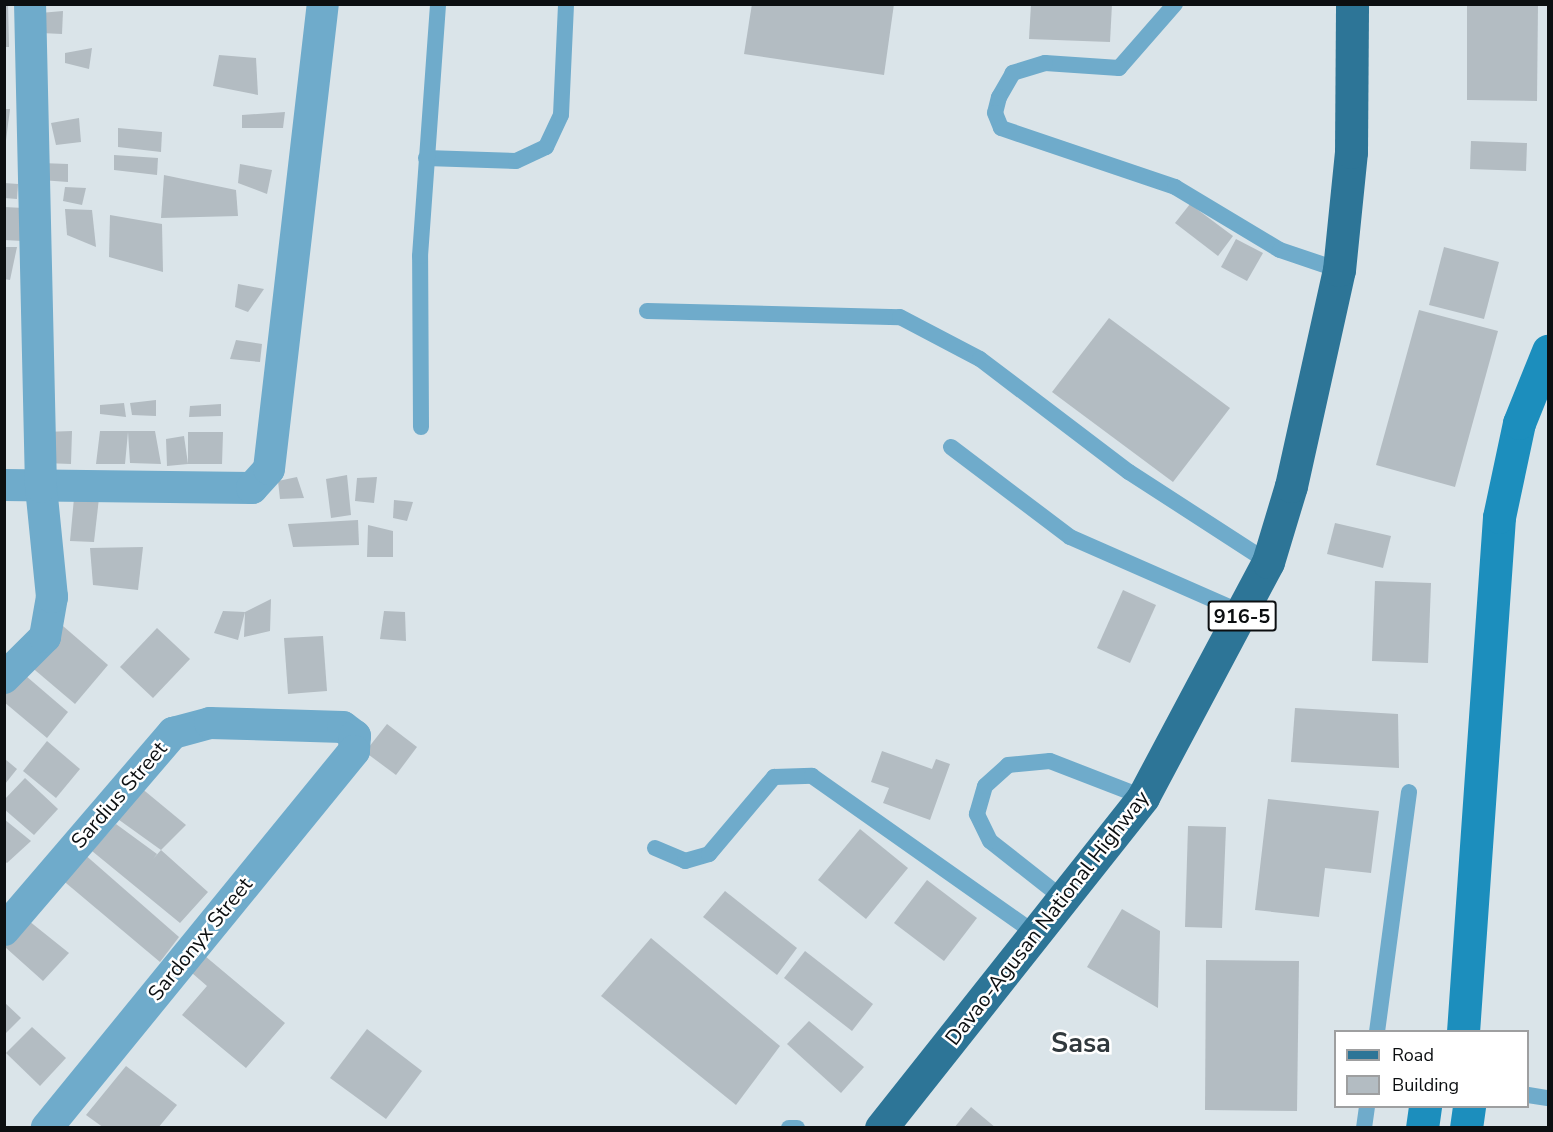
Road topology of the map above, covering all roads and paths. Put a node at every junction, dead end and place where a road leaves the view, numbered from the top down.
1 (30, 4) edge
2 (323, 4) edge
3 (438, 4) edge
4 (566, 4) edge
5 (1174, 4) edge
6 (1352, 4) edge
7 (426, 158) junction
8 (1339, 270) junction
9 (647, 311) dead end
10 (1548, 351) edge
11 (421, 427) dead end
12 (951, 447) dead end
13 (4, 485) edge
14 (41, 487) junction
15 (1268, 562) junction
16 (1243, 613) junction
17 (4, 678) edge
18 (354, 751) joint
19 (1409, 792) dead end
20 (1143, 797) junction
21 (655, 848) dead end
22 (1065, 900) junction
23 (4, 930) edge
24 (1037, 935) junction
25 (1377, 1030) edge
26 (1463, 1030) edge
27 (1529, 1095) edge
28 (1548, 1098) edge
29 (1367, 1108) edge
30 (1425, 1108) edge
31 (1469, 1108) edge
32 (47, 1128) edge
33 (789, 1128) edge
34 (797, 1128) edge
35 (881, 1128) edge
36 (1364, 1128) edge
37 (1422, 1128) edge
38 (1466, 1128) edge

1 - 14 street
2 - 14 street
3 - 7 lane
4 - 7 lane
5 - 8 lane
6 - 8 main road, Davao-Agusan National Highway / 916-5
7 - 11 lane
8 - 15 main road, Davao-Agusan National Highway / 916-5
9 - 15 lane
10 - 26 street
12 - 16 lane
13 - 14 street
14 - 17 street
15 - 16 main road, Davao-Agusan National Highway / 916-5
16 - 20 main road, Davao-Agusan National Highway / 916-5
18 - 23 street, Sardius Street
18 - 32 street, Sardonyx Street
19 - 25 lane
20 - 22 main road, Davao-Agusan National Highway / 916-5
20 - 22 lane
21 - 24 lane
22 - 24 main road, Davao-Agusan National Highway / 916-5
24 - 35 main road, Davao-Agusan National Highway / 916-5
27 - 28 lane
29 - 36 lane
30 - 37 street
31 - 38 street
33 - 34 lane

